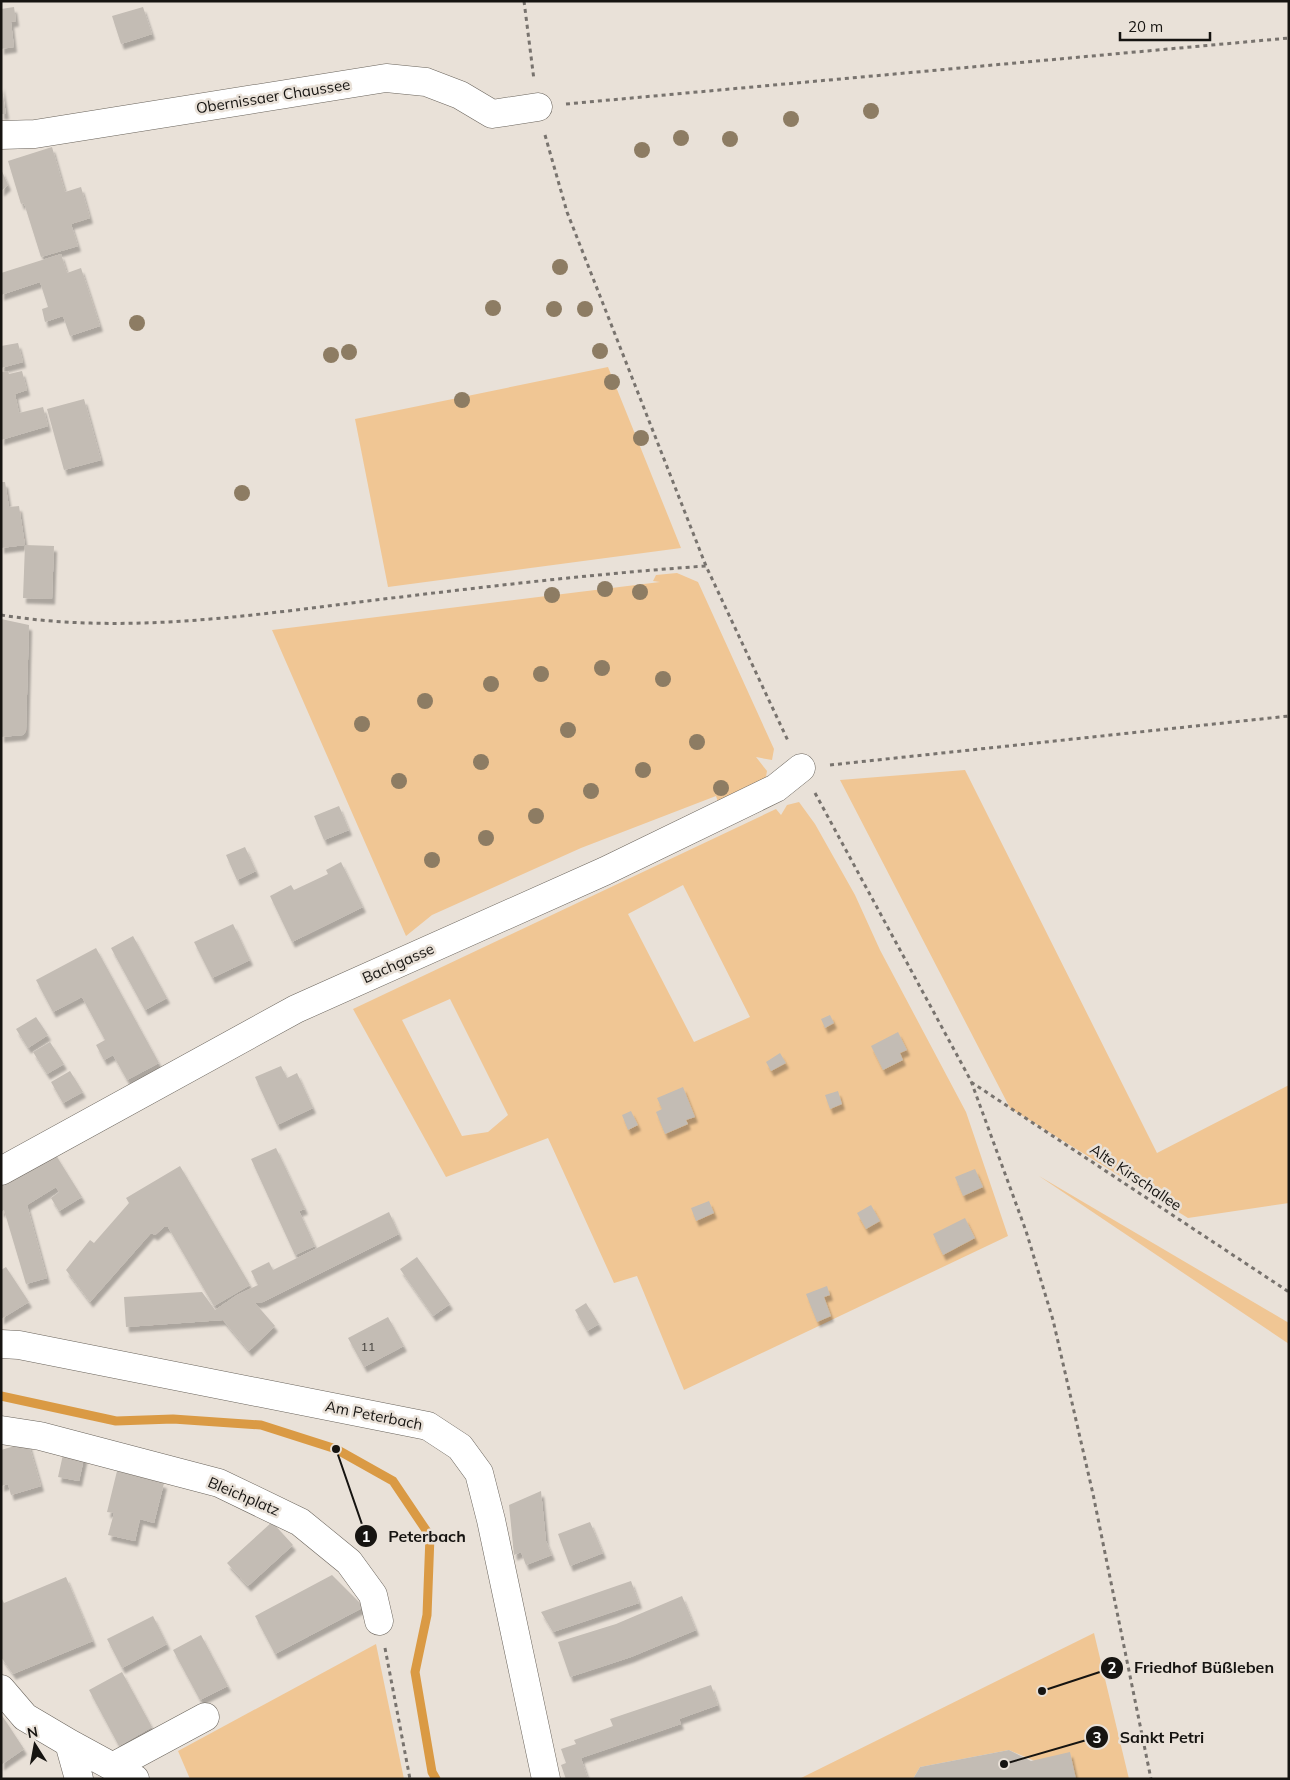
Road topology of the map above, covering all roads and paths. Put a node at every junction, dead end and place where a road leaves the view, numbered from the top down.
1 (524, 1) edge
2 (1289, 38) edge
3 (538, 107) junction
4 (1, 135) edge
5 (706, 566) junction
6 (1, 614) edge
7 (1289, 716) edge
8 (801, 768) junction
9 (971, 1081) junction
10 (1, 1171) edge
11 (1289, 1292) edge
12 (1, 1344) edge
13 (1, 1430) edge
14 (379, 1621) joint
15 (1, 1689) edge
16 (206, 1717) dead end
17 (69, 1743) junction
18 (125, 1773) edge
19 (79, 1779) edge
20 (410, 1779) edge
21 (546, 1779) edge
22 (1151, 1779) edge

1 - 3 path
2 - 3 path
3 - 4 street, Obernissaer Chaussee
3 - 5 path
5 - 6 path
5 - 8 path
7 - 8 path
8 - 9 path
8 - 10 street, Bachgasse
9 - 11 path, Alte Kirschallee
9 - 22 path
12 - 21 street, Am Peterbach
13 - 14 street, Bleichplatz
14 - 20 path
15 - 17 street
16 - 18 street
17 - 18 street
17 - 19 street

